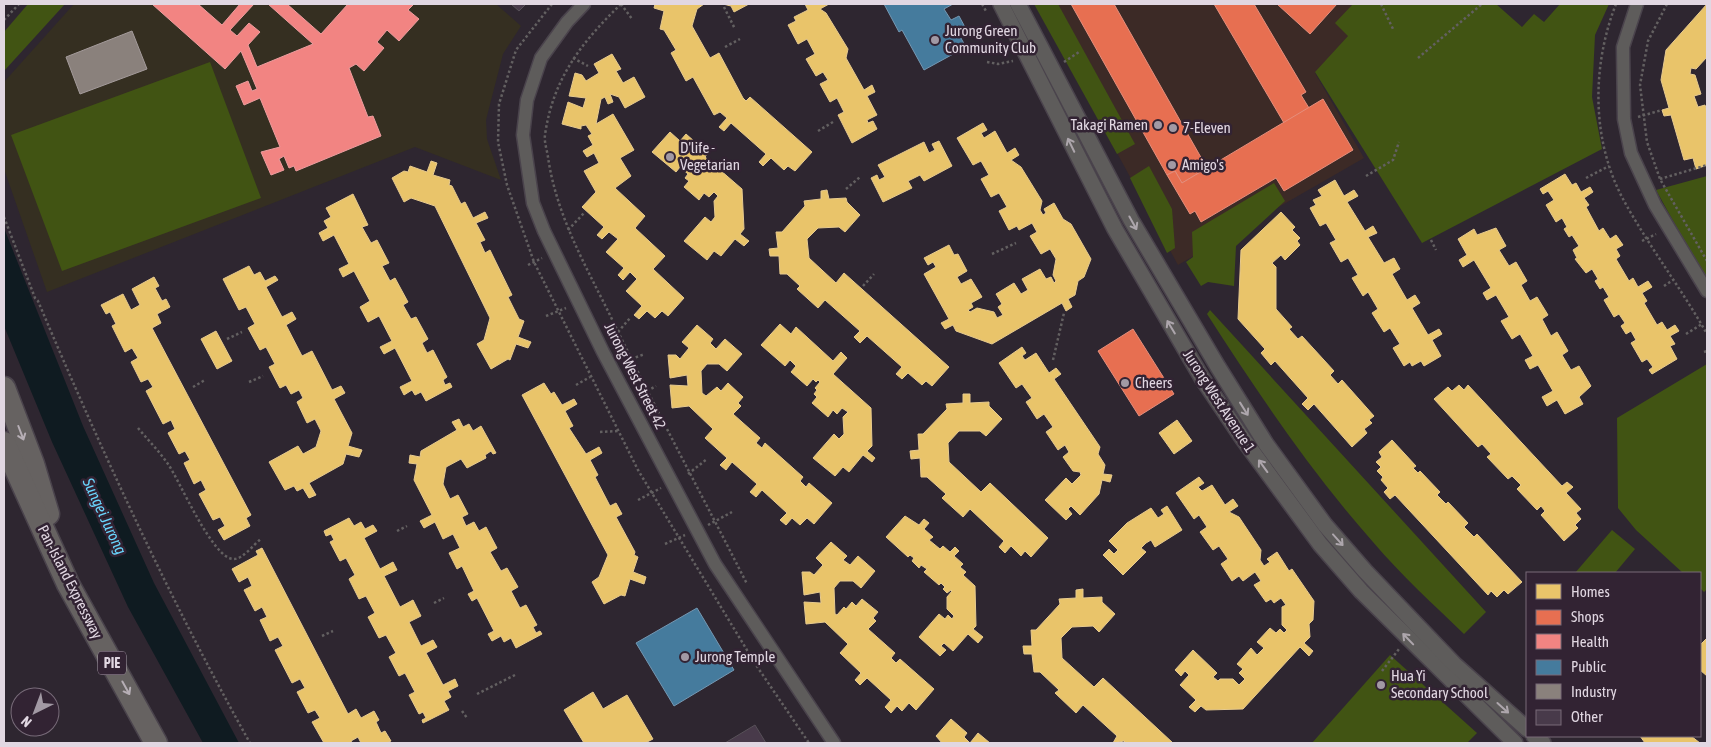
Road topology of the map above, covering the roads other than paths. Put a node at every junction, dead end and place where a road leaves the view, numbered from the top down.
1 (584, 4) edge
2 (1001, 4) edge
3 (1018, 4) edge
4 (1637, 4) edge
5 (1707, 291) edge
6 (4, 388) edge
7 (4, 444) edge
8 (68, 584) junction
9 (1526, 729) edge
10 (156, 743) edge
11 (834, 743) edge
12 (1515, 743) edge

1 - 11 street, Jurong West Street 42
12 -> 2 street, Jurong West Avenue 1
3 -> 9 street, Jurong West Avenue 1
4 - 5 street
6 -> 8 highway
7 - 8 highway, Pan-Island Expressway / PIE
8 -> 10 highway, Pan-Island Expressway / PIE

